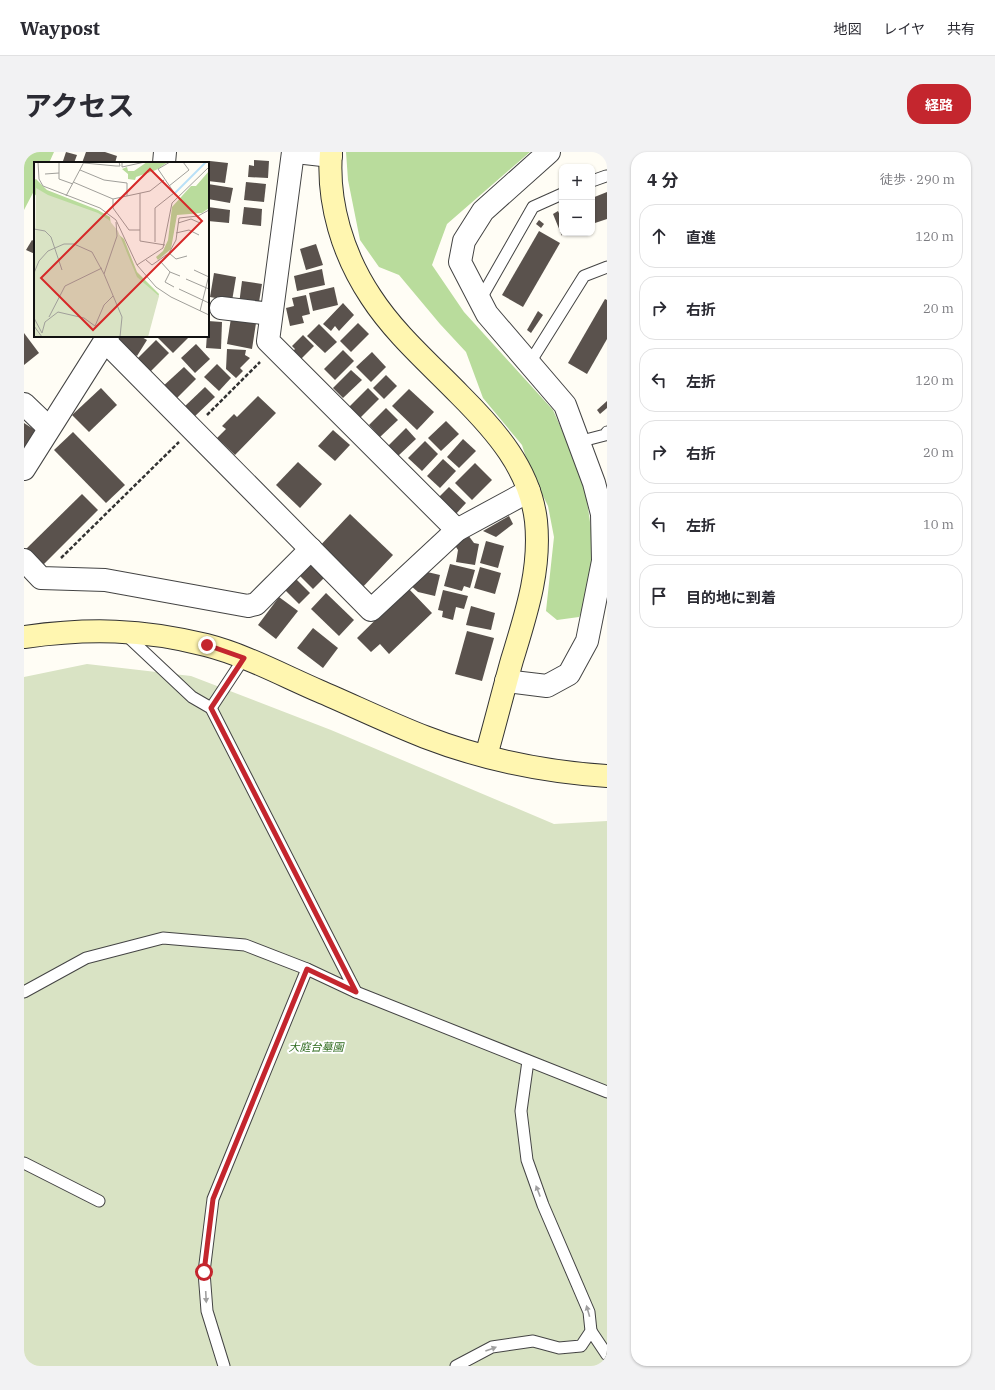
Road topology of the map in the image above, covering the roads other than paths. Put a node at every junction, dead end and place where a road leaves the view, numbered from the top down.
1 (165, 152) edge
2 (293, 152) edge
3 (296, 152) edge
4 (549, 152) edge
5 (331, 154) edge
6 (164, 162) edge
7 (606, 176) dead end
8 (595, 180) edge
9 (559, 195) edge
10 (607, 267) edge
11 (480, 300) junction
12 (221, 308) dead end
13 (271, 314) junction
14 (106, 338) edge
15 (529, 364) junction
16 (24, 404) edge
17 (49, 428) junction
18 (607, 432) edge
19 (578, 442) junction
20 (24, 468) edge
21 (529, 491) junction
22 (604, 514) edge
23 (458, 530) junction
24 (311, 549) junction
25 (24, 560) edge
26 (600, 610) edge
27 (122, 631) junction
28 (24, 637) edge
29 (244, 658) junction
30 (506, 681) junction
31 (211, 708) junction
32 (486, 756) junction
33 (607, 776) edge
34 (307, 969) junction
35 (24, 992) edge
36 (356, 992) junction
37 (528, 1061) junction
38 (607, 1092) edge
39 (24, 1163) edge
40 (99, 1201) dead end
41 (591, 1331) junction
42 (607, 1355) edge
43 (224, 1366) edge
44 (456, 1366) edge

1 - 6 street
2 - 13 street
3 - 5 street
4 - 11 street
5 - 21 street
7 - 8 lane
9 - 11 lane
10 - 15 lane
11 - 15 street
12 - 13 street
13 - 23 street
14 - 17 street
14 - 24 street
15 - 19 street
16 - 17 street
17 - 20 street
18 - 19 lane
19 - 22 street
21 - 23 street
21 - 30 street
22 - 26 street
23 - 24 street
24 - 25 street
26 - 30 street
27 - 28 street
27 - 29 street
27 - 31 lane
29 - 31 lane
29 - 32 street
30 - 32 street
31 - 36 lane
32 - 33 street
34 - 35 lane
34 - 36 lane
34 -> 43 lane
36 - 37 lane
37 - 38 lane
41 -> 37 lane
39 - 40 lane
41 - 42 lane
44 -> 41 lane

